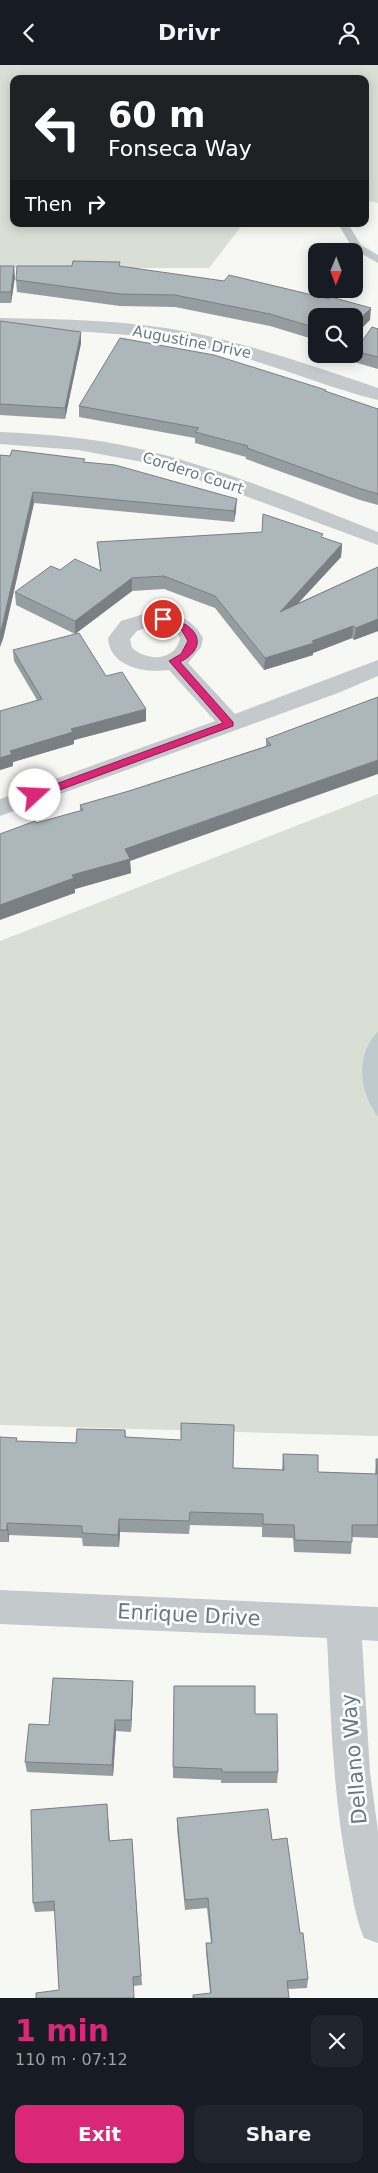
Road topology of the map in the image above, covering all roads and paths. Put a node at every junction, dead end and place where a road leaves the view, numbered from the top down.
1 (345, 227) edge
2 (378, 260) edge
3 (0, 324) edge
4 (378, 394) edge
5 (0, 438) edge
6 (378, 539) edge
7 (174, 661) dead end
8 (378, 667) edge
9 (230, 724) junction
10 (0, 808) edge
11 (0, 1607) edge
12 (361, 1623) edge
13 (378, 1924) edge

1 - 2 lane
3 - 4 street, Augustine Drive
5 - 6 street, Cordero Court
7 - 9 street
8 - 9 street
9 - 10 street
11 - 12 street, Enrique Drive
12 - 13 street, Dellano Way

